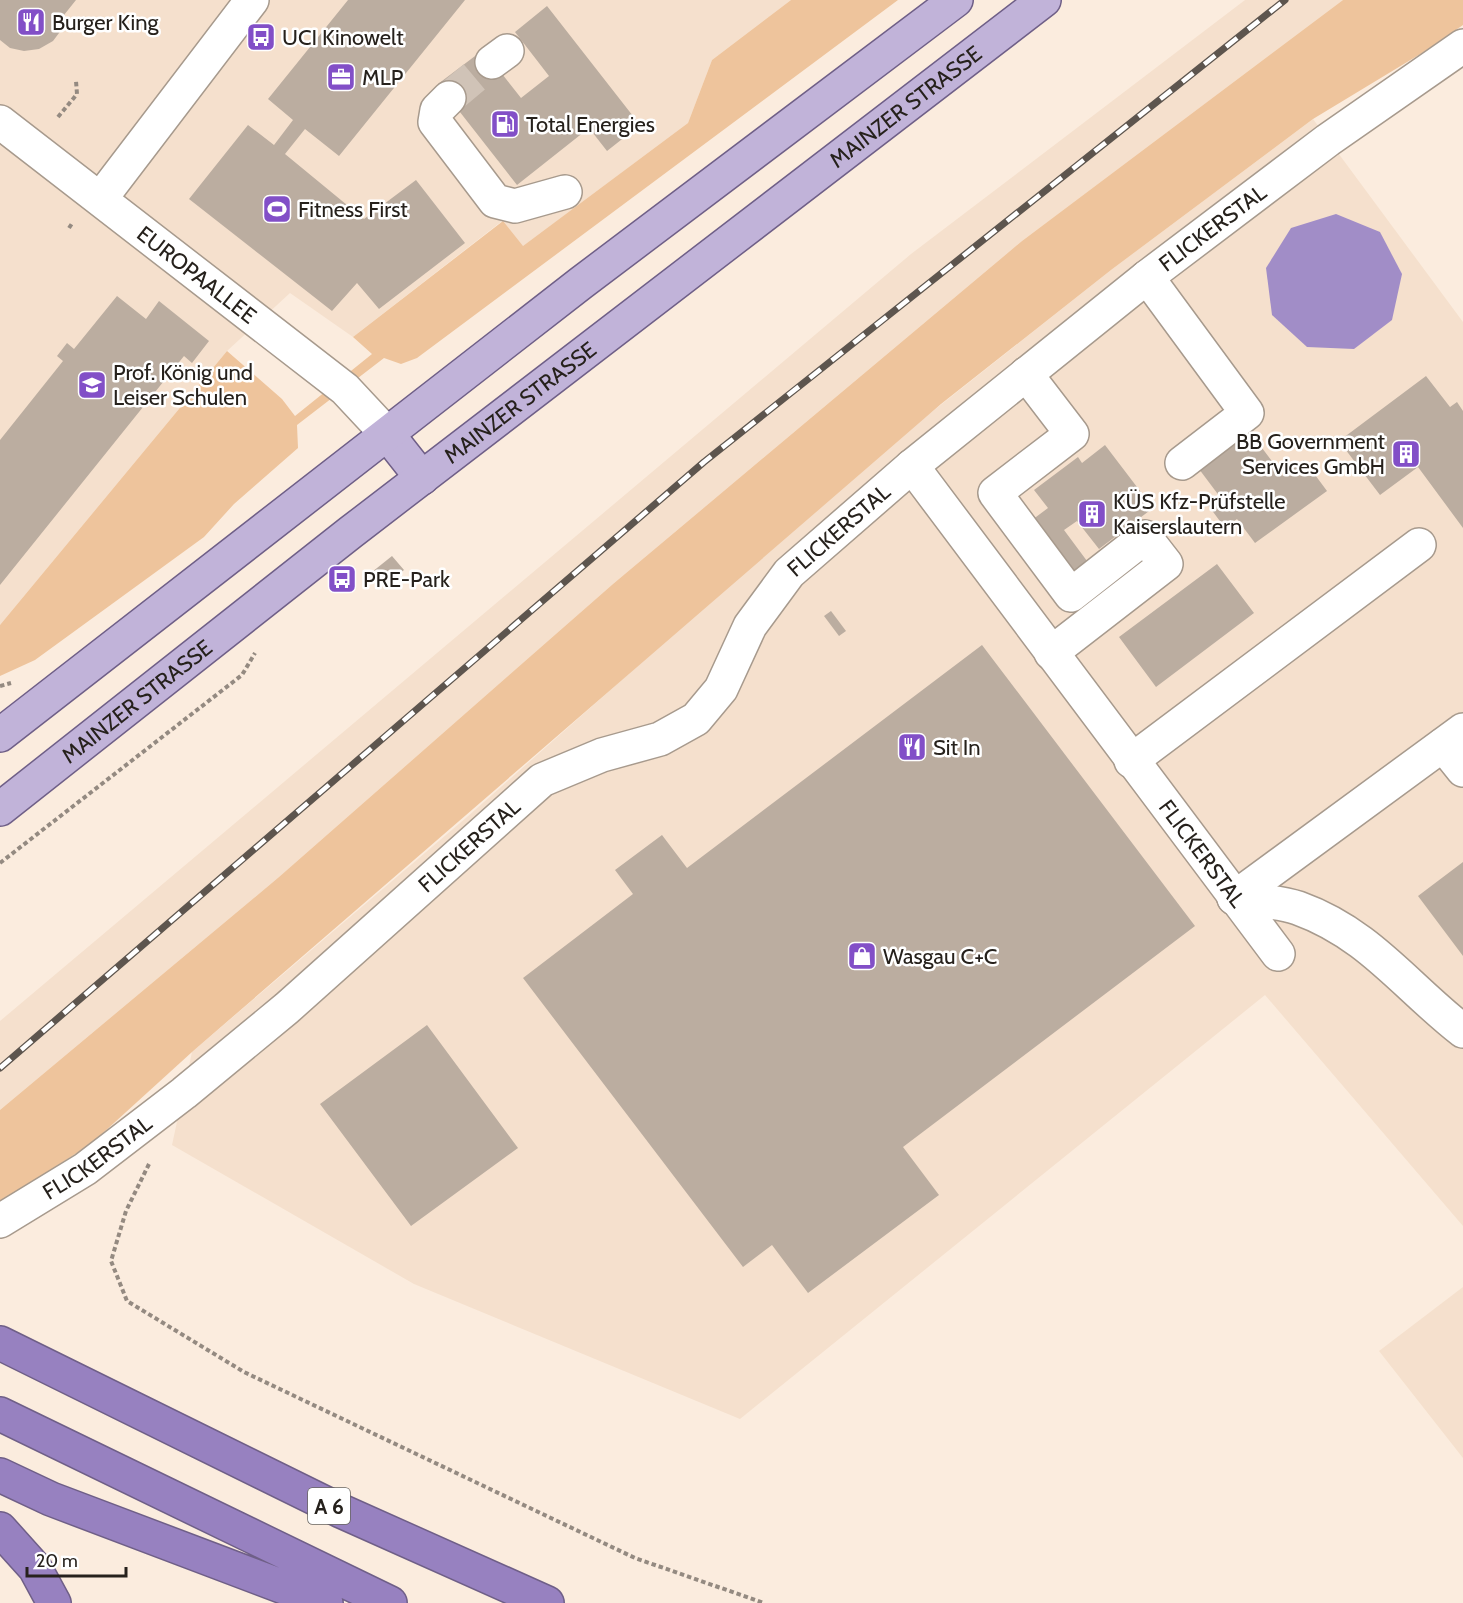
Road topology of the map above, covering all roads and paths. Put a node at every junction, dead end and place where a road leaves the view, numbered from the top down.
1 (252, 0) edge
2 (956, 0) edge
3 (1044, 0) edge
4 (261, 37) dead end
5 (1463, 46) edge
6 (273, 47) dead end
7 (76, 81) dead end
8 (449, 98) tunnel mouth
9 (58, 117) dead end
10 (0, 122) edge
11 (565, 192) dead end
12 (101, 198) junction
13 (73, 222) dead end
14 (69, 228) dead end
15 (1147, 276) junction
16 (1026, 374) junction
17 (388, 435) junction
18 (1182, 463) dead end
19 (912, 466) junction
20 (422, 478) junction
21 (1419, 544) dead end
22 (256, 651) dead end
23 (1051, 653) junction
24 (14, 714) edge
25 (0, 735) edge
26 (1453, 737) edge
27 (1131, 761) junction
28 (1463, 770) edge
29 (0, 809) edge
30 (0, 863) edge
31 (1234, 898) junction
32 (1278, 954) dead end
33 (1463, 1031) edge
34 (152, 1158) dead end
35 (0, 1221) edge
36 (0, 1343) edge
37 (0, 1414) edge
38 (0, 1476) edge
39 (0, 1528) edge
40 (54, 1603) edge
41 (326, 1603) edge
42 (390, 1603) edge
43 (547, 1603) edge
44 (764, 1603) edge

1 - 12 street
2 - 17 main road
3 - 20 main road, MAINZER STRASSE
4 - 6 path
5 - 15 street, FLICKERSTAL
7 - 9 path
8 - 11 street
10 - 12 street, EUROPAALLEE
12 - 17 street, EUROPAALLEE
13 - 14 path
15 - 16 street, FLICKERSTAL
15 - 18 street
16 - 19 street, FLICKERSTAL
16 - 23 street
17 - 20 main road
17 - 24 main road
19 - 23 street, FLICKERSTAL
19 - 35 street, FLICKERSTAL
20 - 29 main road, MAINZER STRASSE
21 - 27 street
22 - 30 path
23 - 27 street, FLICKERSTAL
24 - 25 main road
26 - 28 street
26 - 31 street
27 - 31 street, FLICKERSTAL
31 - 32 street, FLICKERSTAL
31 - 33 street
34 - 44 path
36 - 43 highway, A 6
37 - 42 highway
38 - 41 highway
39 - 40 highway

